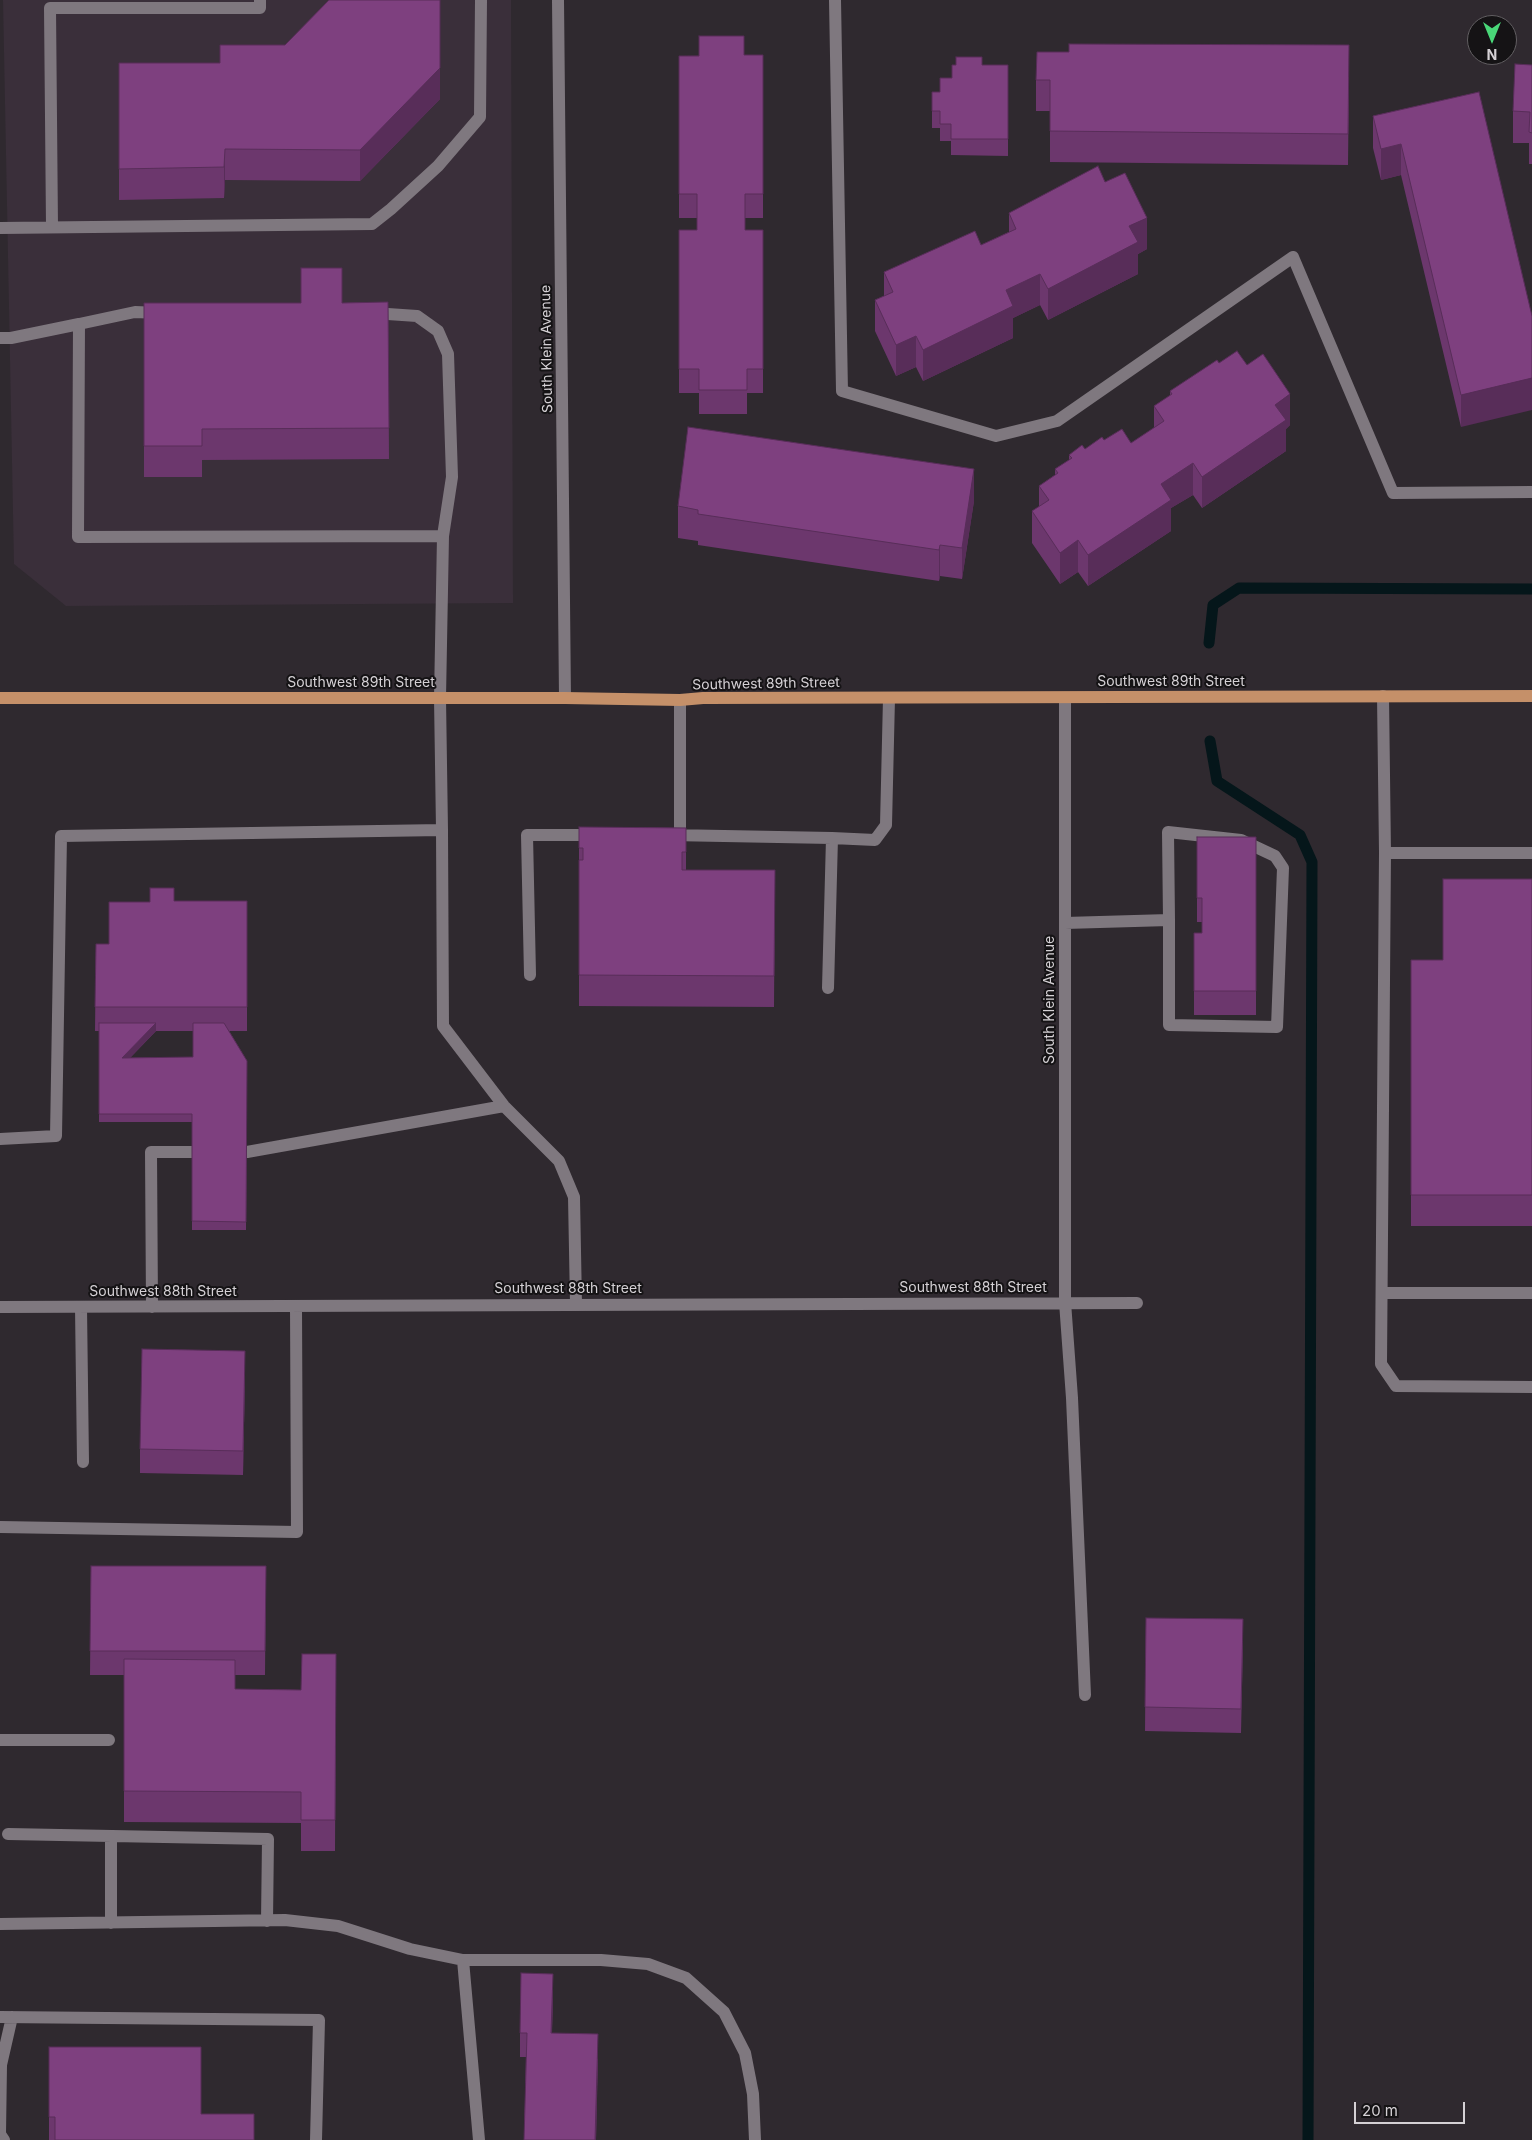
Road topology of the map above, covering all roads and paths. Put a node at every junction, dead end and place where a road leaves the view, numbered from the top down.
1 (260, 0) edge
2 (481, 0) edge
3 (558, 0) edge
4 (835, 0) edge
5 (50, 4) edge
6 (158, 4) edge
7 (52, 227) junction
8 (0, 228) edge
9 (174, 313) edge
10 (362, 313) edge
11 (80, 324) junction
12 (0, 338) edge
13 (1532, 492) edge
14 (443, 536) junction
15 (1383, 696) junction
16 (1532, 696) edge
17 (0, 698) edge
18 (440, 698) junction
19 (565, 698) junction
20 (889, 698) junction
21 (1065, 698) junction
22 (680, 700) junction
23 (442, 830) junction
24 (603, 835) edge
25 (660, 835) edge
26 (680, 835) junction
27 (832, 838) junction
28 (1532, 852) edge
29 (1385, 853) junction
30 (1169, 920) junction
31 (1065, 923) junction
32 (530, 975) dead end
33 (828, 988) dead end
34 (504, 1106) junction
35 (0, 1138) edge
36 (192, 1152) edge
37 (247, 1152) edge
38 (1382, 1293) junction
39 (1532, 1293) edge
40 (1065, 1302) junction
41 (1137, 1303) dead end
42 (576, 1304) junction
43 (296, 1306) junction
44 (0, 1307) edge
45 (82, 1307) junction
46 (152, 1307) junction
47 (1532, 1387) edge
48 (82, 1462) dead end
49 (0, 1527) edge
50 (1085, 1695) dead end
51 (0, 1740) edge
52 (109, 1740) dead end
53 (8, 1834) dead end
54 (111, 1836) junction
55 (266, 1921) junction
56 (111, 1923) junction
57 (0, 1924) edge
58 (463, 1960) junction
59 (6, 2017) edge
60 (0, 2134) edge
61 (4, 2140) edge
62 (316, 2140) edge
63 (479, 2140) edge
64 (755, 2140) edge

1 - 6 street
2 - 7 street
3 - 19 street, South Klein Avenue
4 - 13 street
5 - 6 street
5 - 7 street
7 - 8 street
9 - 11 street
10 - 14 street
11 - 12 street
11 - 14 street
14 - 18 street
15 - 16 main road, Southwest 89th Street
15 - 21 main road, Southwest 89th Street
15 - 29 street
17 - 18 main road, Southwest 89th Street
18 - 19 main road, Southwest 89th Street
18 - 23 street
19 - 22 main road, Southwest 89th Street
20 - 21 main road, Southwest 89th Street
20 - 22 main road, Southwest 89th Street
20 - 27 street
21 - 31 street, South Klein Avenue
22 - 26 street
23 - 34 street
23 - 35 street
24 - 32 street
25 - 26 street
26 - 27 street
27 - 33 street
28 - 29 street
29 - 38 street
30 - 30 street
30 - 31 street
31 - 40 street, South Klein Avenue
34 - 37 street
34 - 42 street
36 - 46 street
38 - 39 street
38 - 47 street
40 - 41 street, Southwest 88th Street
40 - 42 street, Southwest 88th Street
40 - 50 street, South Klein Avenue
42 - 43 street, Southwest 88th Street
43 - 46 street, Southwest 88th Street
43 - 49 street
44 - 45 street, Southwest 88th Street
45 - 46 street, Southwest 88th Street
45 - 48 street
51 - 52 street
53 - 54 street
54 - 55 street
54 - 56 street
55 - 56 street
55 - 58 street
56 - 57 street
58 - 63 street
58 - 64 street
59 - 60 street
59 - 62 street
60 - 61 street

